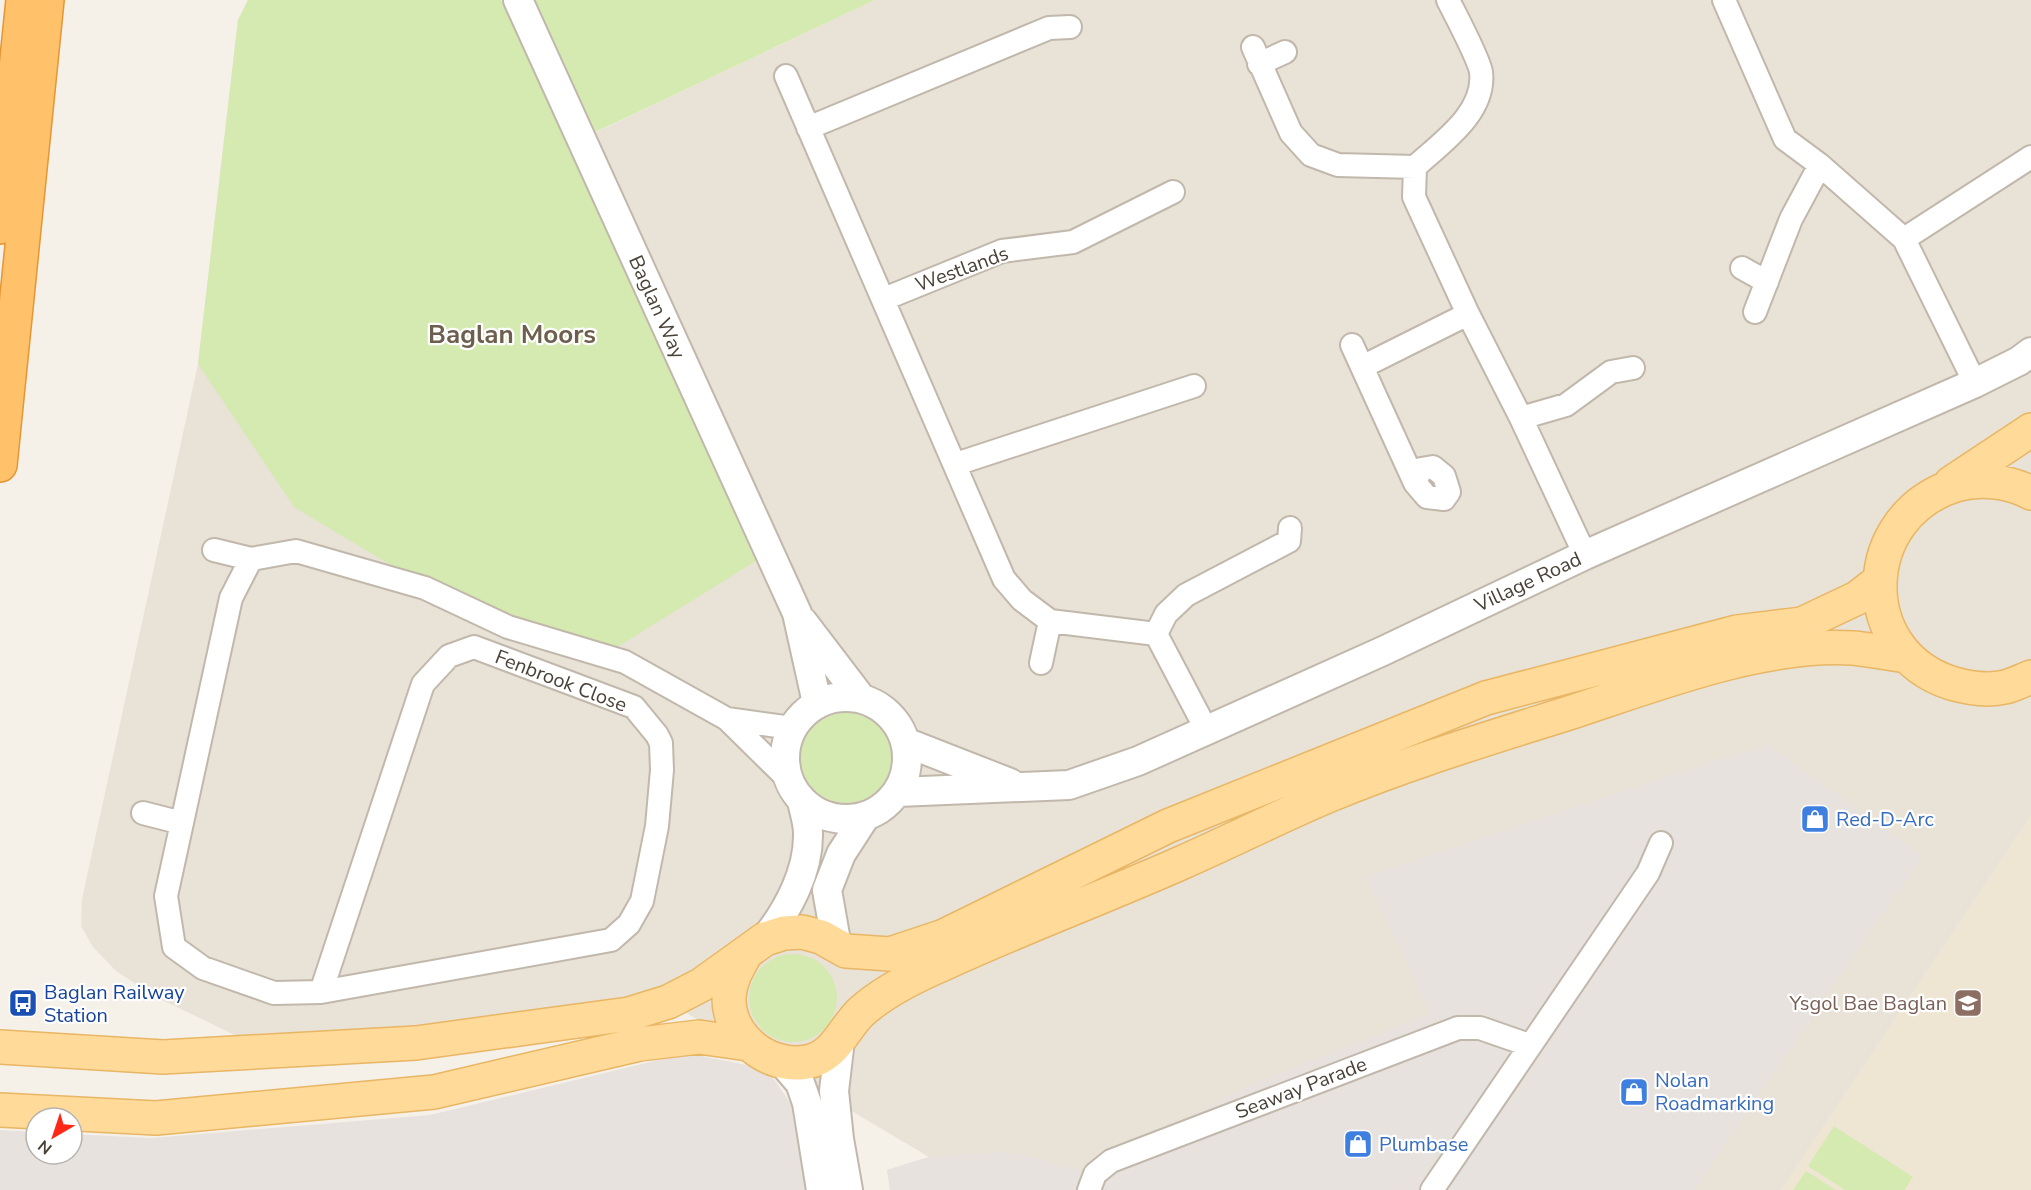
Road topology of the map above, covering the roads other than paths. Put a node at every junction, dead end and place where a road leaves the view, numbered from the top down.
1 (23, 0) edge
2 (47, 0) edge
3 (518, 0) edge
4 (1448, 0) edge
5 (1724, 0) edge
6 (1070, 27) dead end
7 (1285, 52) dead end
8 (786, 75) dead end
9 (808, 128) junction
10 (2031, 156) edge
11 (1821, 165) junction
12 (1415, 167) junction
13 (1173, 192) dead end
14 (0, 227) edge
15 (1904, 239) junction
16 (1742, 268) dead end
17 (1767, 282) junction
18 (884, 299) junction
19 (1755, 312) dead end
20 (1468, 314) junction
21 (1352, 345) dead end
22 (2031, 352) edge
23 (1362, 367) junction
24 (1633, 368) dead end
25 (1975, 383) junction
26 (1194, 386) dead end
27 (1521, 418) junction
28 (2031, 430) edge
29 (956, 464) junction
30 (0, 465) edge
31 (1415, 483) dead end
32 (1939, 490) junction
33 (2031, 493) edge
34 (1290, 528) dead end
35 (214, 550) dead end
36 (1585, 555) junction
37 (251, 559) junction
38 (1879, 581) junction
39 (797, 614) junction
40 (1050, 621) junction
41 (1156, 634) junction
42 (1907, 656) junction
43 (1041, 663) dead end
44 (2031, 677) edge
45 (861, 698) junction
46 (817, 703) junction
47 (727, 719) junction
48 (792, 728) junction
49 (1207, 731) junction
50 (905, 742) junction
51 (1018, 786) junction
52 (795, 790) junction
53 (898, 792) junction
54 (143, 813) dead end
55 (865, 817) junction
56 (182, 823) junction
57 (1661, 843) dead end
58 (756, 946) junction
59 (837, 947) junction
60 (321, 992) junction
61 (840, 1040) junction
62 (748, 1044) junction
63 (1529, 1045) junction
64 (0, 1047) edge
65 (782, 1062) junction
66 (0, 1110) edge
67 (821, 1190) edge
68 (848, 1190) edge
69 (1089, 1190) edge
70 (1432, 1190) edge

1 - 14 highway
2 - 30 highway
3 - 39 street, Baglan Way
4 - 12 street
5 - 11 street
6 - 9 street
7 - 12 street
8 - 9 street
9 - 18 street
10 - 15 street
11 - 15 street
11 - 17 street
12 - 20 street
13 - 18 street, Westlands
15 - 25 street
16 - 17 street
17 - 19 street
18 - 29 street
20 - 23 street
20 - 27 street
21 - 23 street
22 - 25 street, Village Road
23 - 31 street
24 - 27 street
25 - 36 street, Village Road
26 - 29 street
27 - 36 street
28 - 32 main road
29 - 40 street
32 - 33 main road
32 - 38 main road
34 - 41 street
35 - 37 street
36 - 49 street, Village Road
37 - 47 street, Fenbrook Close
37 - 56 street, Fenbrook Close
38 - 42 main road
38 - 59 main road
39 - 45 street, Baglan Way
39 - 46 street, Baglan Way
40 - 41 street
40 - 43 street
41 - 49 street
42 - 44 main road
42 - 61 main road
45 - 46 street
45 - 50 street
46 - 48 street
47 - 48 street, Fenbrook Close
47 - 52 street, Fenbrook Close
48 - 52 street
49 - 51 street, Village Road
50 - 51 street, Village Road
50 - 53 street
51 - 53 street, Village Road
52 - 55 street
52 - 58 street
53 - 55 street
54 - 56 street
55 - 59 street
56 - 60 street, Fenbrook Close
57 - 63 street
58 - 59 main road
58 - 62 main road
58 - 64 main road
60 - 60 street, Fenbrook Close
61 - 65 main road
61 - 68 street
62 - 65 main road
62 - 66 main road
63 - 69 street, Seaway Parade
63 - 70 street
65 - 67 street

